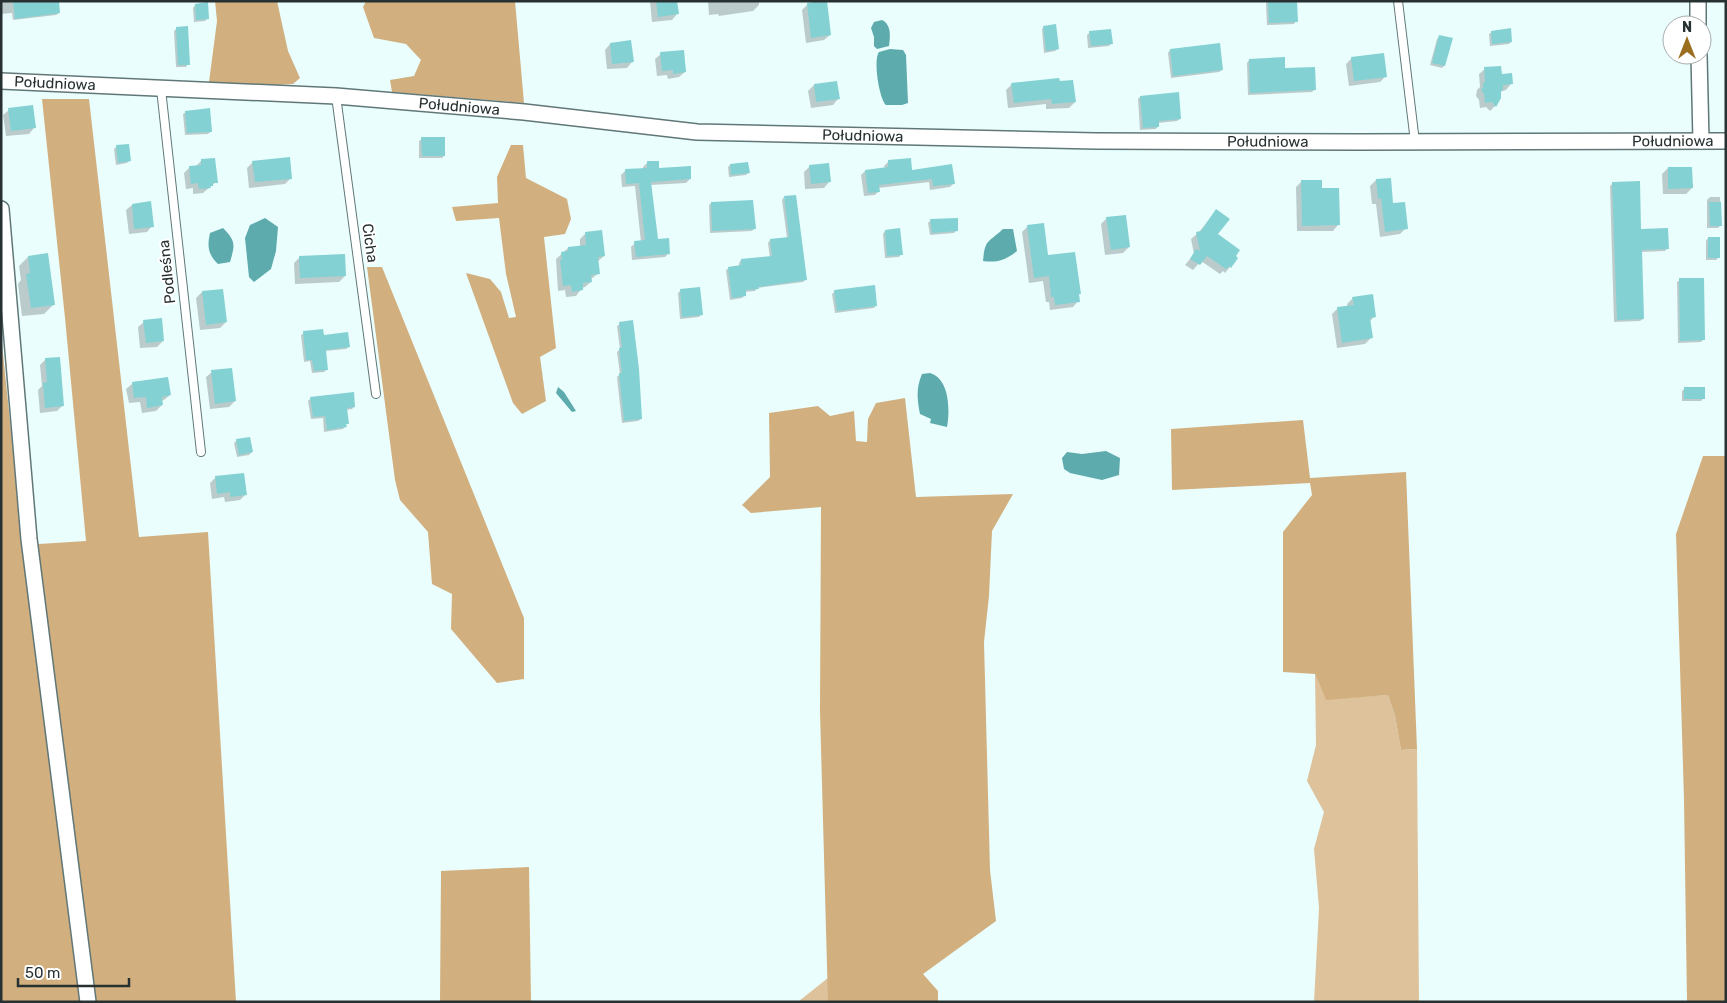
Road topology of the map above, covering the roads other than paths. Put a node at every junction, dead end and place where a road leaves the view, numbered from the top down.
1 (1398, 1) edge
2 (1698, 1) edge
3 (1698, 15) edge
4 (1699, 65) edge
5 (1, 81) edge
6 (161, 89) junction
7 (336, 96) junction
8 (1701, 141) junction
9 (1415, 142) junction
10 (1726, 142) edge
11 (1, 209) edge
12 (376, 394) dead end
13 (201, 452) dead end
14 (88, 1002) edge

1 - 9 lane
2 - 3 street
4 - 8 street
5 - 6 street, Południowa
6 - 7 street, Południowa
6 - 13 lane, Podleśna
7 - 9 street, Południowa
7 - 12 lane, Cicha
8 - 9 street, Południowa
8 - 10 street, Południowa
11 - 14 street

